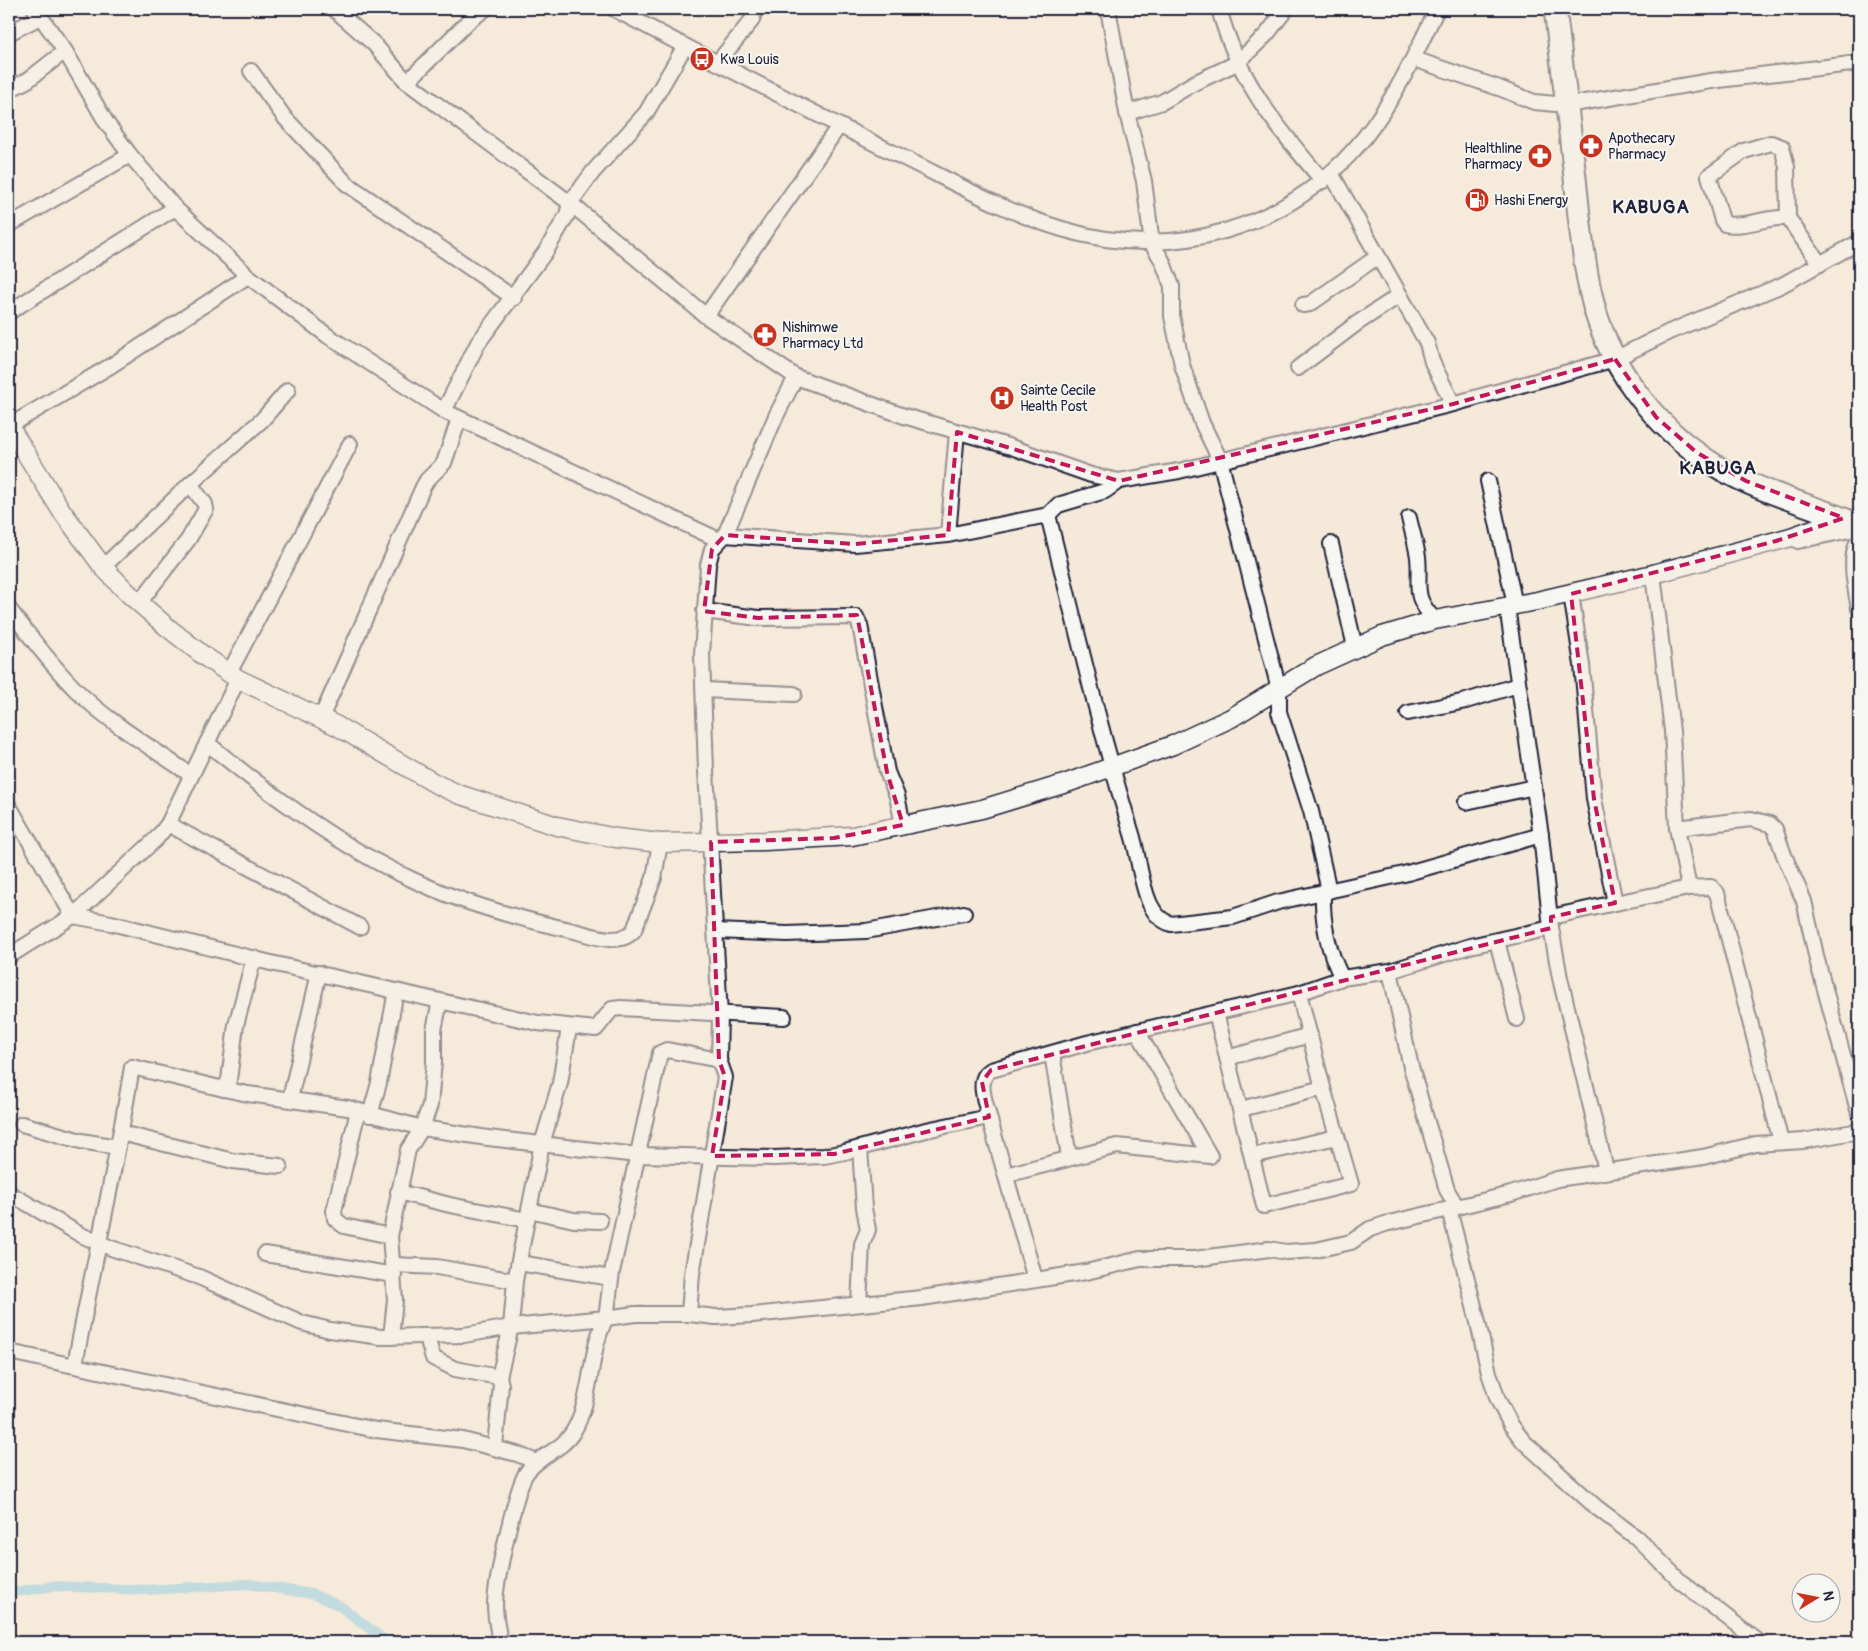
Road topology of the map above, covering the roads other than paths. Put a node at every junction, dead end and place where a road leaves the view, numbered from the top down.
1 (334, 9) edge
2 (485, 9) edge
3 (614, 9) edge
4 (755, 9) edge
5 (1108, 9) edge
6 (1219, 9) edge
7 (1286, 9) edge
8 (1437, 9) edge
9 (1555, 9) edge
10 (38, 13) edge
11 (9, 33) edge
12 (685, 46) junction
13 (65, 51) junction
14 (1414, 58) junction
15 (718, 62) junction
16 (1237, 63) junction
17 (1859, 63) edge
18 (251, 71) dead end
19 (407, 82) junction
20 (9, 90) edge
21 (1566, 105) junction
22 (1127, 112) junction
23 (839, 126) junction
24 (130, 155) junction
25 (1327, 177) junction
26 (570, 203) junction
27 (175, 208) junction
28 (1788, 218) junction
29 (9, 225) edge
30 (1859, 242) edge
31 (1152, 244) junction
32 (1377, 256) junction
33 (1820, 264) junction
34 (248, 276) junction
35 (1400, 295) junction
36 (514, 298) junction
37 (1303, 305) dead end
38 (9, 312) edge
39 (706, 316) junction
40 (1615, 359) junction
41 (1298, 368) dead end
42 (796, 377) junction
43 (288, 390) dead end
44 (1454, 404) junction
45 (444, 411) junction
46 (459, 419) junction
47 (9, 426) edge
48 (957, 432) junction
49 (350, 444) dead end
50 (1220, 460) junction
51 (1488, 480) dead end
52 (1120, 481) junction
53 (190, 484) junction
54 (1048, 515) junction
55 (1408, 518) dead end
56 (1854, 524) edge
57 (948, 535) junction
58 (722, 538) junction
59 (1859, 538) edge
60 (1331, 544) dead end
61 (103, 567) junction
62 (1653, 574) junction
63 (1571, 594) junction
64 (139, 602) junction
65 (1511, 606) junction
66 (9, 609) edge
67 (1859, 609) edge
68 (704, 611) junction
69 (1435, 620) junction
70 (1355, 647) junction
71 (233, 676) junction
72 (1518, 684) junction
73 (1279, 689) junction
74 (704, 690) junction
75 (794, 694) dead end
76 (1408, 713) dead end
77 (321, 718) junction
78 (206, 743) junction
79 (1111, 767) junction
80 (191, 775) junction
81 (1534, 787) junction
82 (1466, 802) dead end
83 (9, 806) edge
84 (168, 824) junction
85 (903, 825) junction
86 (1677, 828) junction
87 (1541, 835) junction
88 (711, 842) junction
89 (660, 843) junction
90 (1689, 888) junction
91 (1326, 892) junction
92 (1615, 903) junction
93 (964, 913) dead end
94 (73, 916) junction
95 (1551, 922) junction
96 (360, 927) dead end
97 (716, 931) junction
98 (1497, 941) junction
99 (9, 956) edge
100 (254, 958) junction
101 (1390, 971) junction
102 (319, 973) junction
103 (1342, 978) junction
104 (396, 991) junction
105 (1299, 993) junction
106 (440, 1001) junction
107 (1216, 1013) junction
108 (720, 1015) junction
109 (784, 1017) dead end
110 (1517, 1019) dead end
111 (569, 1028) junction
112 (1137, 1031) junction
113 (1310, 1036) junction
114 (1052, 1054) junction
115 (1227, 1058) junction
116 (719, 1060) junction
117 (1323, 1088) junction
118 (224, 1089) junction
119 (290, 1099) junction
120 (1240, 1109) junction
121 (364, 1113) junction
122 (1859, 1114) edge
123 (989, 1117) junction
124 (22, 1124) dead end
125 (422, 1128) junction
126 (1859, 1131) edge
127 (121, 1133) junction
128 (1337, 1137) junction
129 (1781, 1142) junction
130 (542, 1144) junction
131 (118, 1147) junction
132 (860, 1148) junction
133 (637, 1156) junction
134 (712, 1156) junction
135 (1252, 1156) junction
136 (1069, 1157) junction
137 (280, 1166) dead end
138 (1606, 1170) junction
139 (1006, 1175) junction
140 (398, 1192) junction
141 (9, 1193) edge
142 (1453, 1208) junction
143 (528, 1215) junction
144 (600, 1220) dead end
145 (390, 1236) junction
146 (97, 1242) junction
147 (265, 1254) dead end
148 (519, 1263) junction
149 (394, 1270) junction
150 (611, 1278) junction
151 (1035, 1279) junction
152 (515, 1281) junction
153 (859, 1304) junction
154 (689, 1314) junction
155 (606, 1318) junction
156 (511, 1327) junction
157 (427, 1336) junction
158 (390, 1337) junction
159 (9, 1352) edge
160 (75, 1365) junction
161 (499, 1377) junction
162 (495, 1447) junction
163 (537, 1462) junction
164 (500, 1642) edge
165 (1758, 1642) edge

1 - 19 street
2 - 19 street
3 - 12 street
4 - 15 street
5 - 22 street
6 - 16 street
7 - 16 street
8 - 14 street
9 - 21 highway
10 - 11 street
10 - 13 street
12 - 15 street
12 - 26 street
13 - 20 street
13 - 24 street
14 - 21 street
14 - 25 street
15 - 23 street
16 - 22 street
16 - 25 street
17 - 21 street
18 - 36 street
19 - 26 street
21 - 40 highway
22 - 31 street
23 - 31 street
23 - 39 street
24 - 27 street
24 - 29 street
25 - 31 street
25 - 32 street
26 - 36 street
26 - 39 street
27 - 34 street
27 - 38 street
28 - 28 street
28 - 33 street
30 - 33 street
31 - 50 street
32 - 35 street
32 - 37 street
33 - 40 street
34 - 45 street
34 - 47 street
35 - 41 street
35 - 44 street
36 - 45 street
39 - 42 street
40 - 44 street
40 - 56 highway
42 - 48 street
42 - 58 street
43 - 53 street
44 - 50 street
45 - 46 street
46 - 58 street
46 - 77 street
47 - 61 main road
48 - 52 street
48 - 57 street
49 - 71 street
50 - 52 street
50 - 73 street
51 - 65 street
52 - 54 street
53 - 61 street
53 - 64 street
54 - 57 street
54 - 79 street
55 - 69 street
56 - 62 main road
57 - 58 street
58 - 68 street
59 - 67 street
60 - 70 street
61 - 64 main road
62 - 63 main road
62 - 86 street
63 - 65 main road
63 - 92 street
64 - 71 main road
65 - 69 main road
65 - 72 street
66 - 80 street
68 - 74 street
68 - 85 street
69 - 70 main road
70 - 73 main road
71 - 77 main road
71 - 78 street
72 - 76 street
72 - 81 street
73 - 79 main road
73 - 91 street
74 - 75 street
74 - 88 street
77 - 89 main road
78 - 80 street
78 - 89 street
79 - 85 main road
79 - 91 street
80 - 84 street
81 - 82 street
81 - 87 street
83 - 94 street
84 - 94 street
84 - 96 street
85 - 88 main road
86 - 90 street
86 - 122 street
87 - 91 street
87 - 95 street
88 - 89 main road
88 - 97 street
90 - 92 street
90 - 129 street
91 - 103 street
92 - 95 street
93 - 97 street
94 - 99 street
94 - 100 street
95 - 98 street
95 - 138 street
97 - 108 street
98 - 101 street
98 - 110 street
100 - 102 street
100 - 118 street
101 - 103 street
101 - 142 street
102 - 104 street
102 - 119 street
103 - 105 street
104 - 106 street
104 - 121 street
105 - 107 street
105 - 113 street
106 - 111 street
106 - 125 street
107 - 112 street
107 - 115 street
108 - 109 street
108 - 111 street
108 - 116 street
111 - 130 street
112 - 114 street
112 - 136 street
113 - 115 street
113 - 117 street
114 - 123 street
114 - 136 street
115 - 120 street
116 - 133 street
116 - 134 street
117 - 120 street
117 - 128 street
118 - 119 street
118 - 127 street
119 - 121 street
120 - 135 street
121 - 125 street
121 - 145 street
123 - 132 street
123 - 139 street
124 - 131 street
125 - 130 street
125 - 140 street
126 - 129 street
127 - 131 street
127 - 137 street
128 - 135 street
128 - 135 street
129 - 138 street
130 - 133 street
130 - 143 street
131 - 146 street
132 - 134 street
132 - 153 street
133 - 134 street
133 - 150 street
134 - 154 street
136 - 139 street
138 - 142 street
139 - 151 street
140 - 143 street
140 - 145 street
141 - 146 street
142 - 151 street
142 - 165 street
143 - 144 street
143 - 148 street
145 - 149 street
146 - 158 street
146 - 160 street
147 - 149 street
148 - 150 street
148 - 152 street
149 - 152 street
149 - 158 street
150 - 155 street
151 - 153 street
152 - 156 street
153 - 154 street
154 - 155 street
155 - 156 street
155 - 163 street
156 - 157 street
156 - 161 street
157 - 158 street
157 - 161 street
159 - 160 street
160 - 162 street
161 - 162 street
162 - 163 street
163 - 164 street

